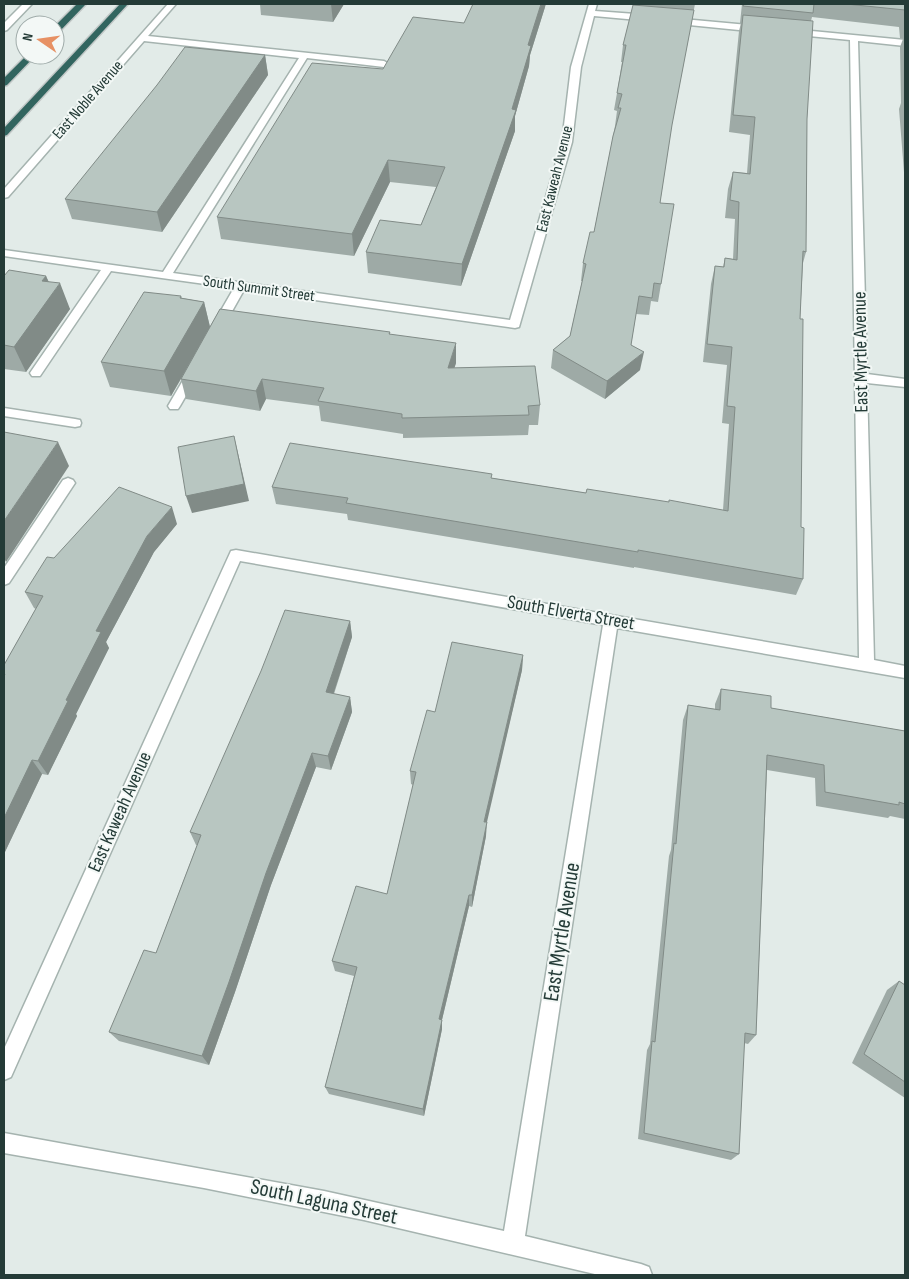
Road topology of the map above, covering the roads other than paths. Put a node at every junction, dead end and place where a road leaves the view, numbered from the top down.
1 (28, 4) edge
2 (82, 4) edge
3 (124, 4) edge
4 (172, 4) edge
5 (592, 8) edge
6 (65, 21) edge
7 (4, 28) edge
8 (766, 30) edge
9 (786, 32) edge
10 (142, 38) junction
11 (854, 38) junction
12 (905, 43) edge
13 (304, 56) junction
14 (384, 64) edge
15 (22, 65) edge
16 (4, 84) edge
17 (4, 133) edge
18 (4, 196) edge
19 (4, 252) edge
20 (108, 267) junction
21 (166, 276) junction
22 (241, 286) junction
23 (515, 324) joint
24 (212, 338) edge
25 (198, 363) edge
26 (36, 374) dead end
27 (862, 378) junction
28 (905, 384) edge
29 (174, 406) dead end
30 (4, 412) edge
31 (75, 423) dead end
32 (68, 483) dead end
33 (236, 555) joint
34 (4, 579) edge
35 (611, 620) junction
36 (868, 666) junction
37 (905, 672) edge
38 (4, 1070) edge
39 (4, 1143) edge
40 (513, 1243) junction
41 (641, 1275) edge

1 - 7 street
2 - 6 highway
3 - 17 highway
4 - 10 street, East Noble Avenue
5 - 8 street
5 - 23 street, East Kaweah Avenue
9 - 11 street
10 - 13 street
10 - 18 street, East Noble Avenue
11 - 12 street
11 - 27 street, East Myrtle Avenue
13 - 14 street
13 - 21 street
15 - 16 highway
19 - 20 street, South Summit Street
20 - 21 street, South Summit Street
20 - 26 street
21 - 22 street, South Summit Street
22 - 23 street, South Summit Street
22 - 24 street
25 - 29 street
27 - 28 street
27 - 36 street, East Myrtle Avenue
30 - 31 street
32 - 34 street
33 - 35 street, South Elverta Street
33 - 38 street, East Kaweah Avenue
35 - 36 street, South Elverta Street
35 - 40 street, East Myrtle Avenue
36 - 37 street, South Elverta Street
39 - 40 street, South Laguna Street
40 - 41 street, South Laguna Street

